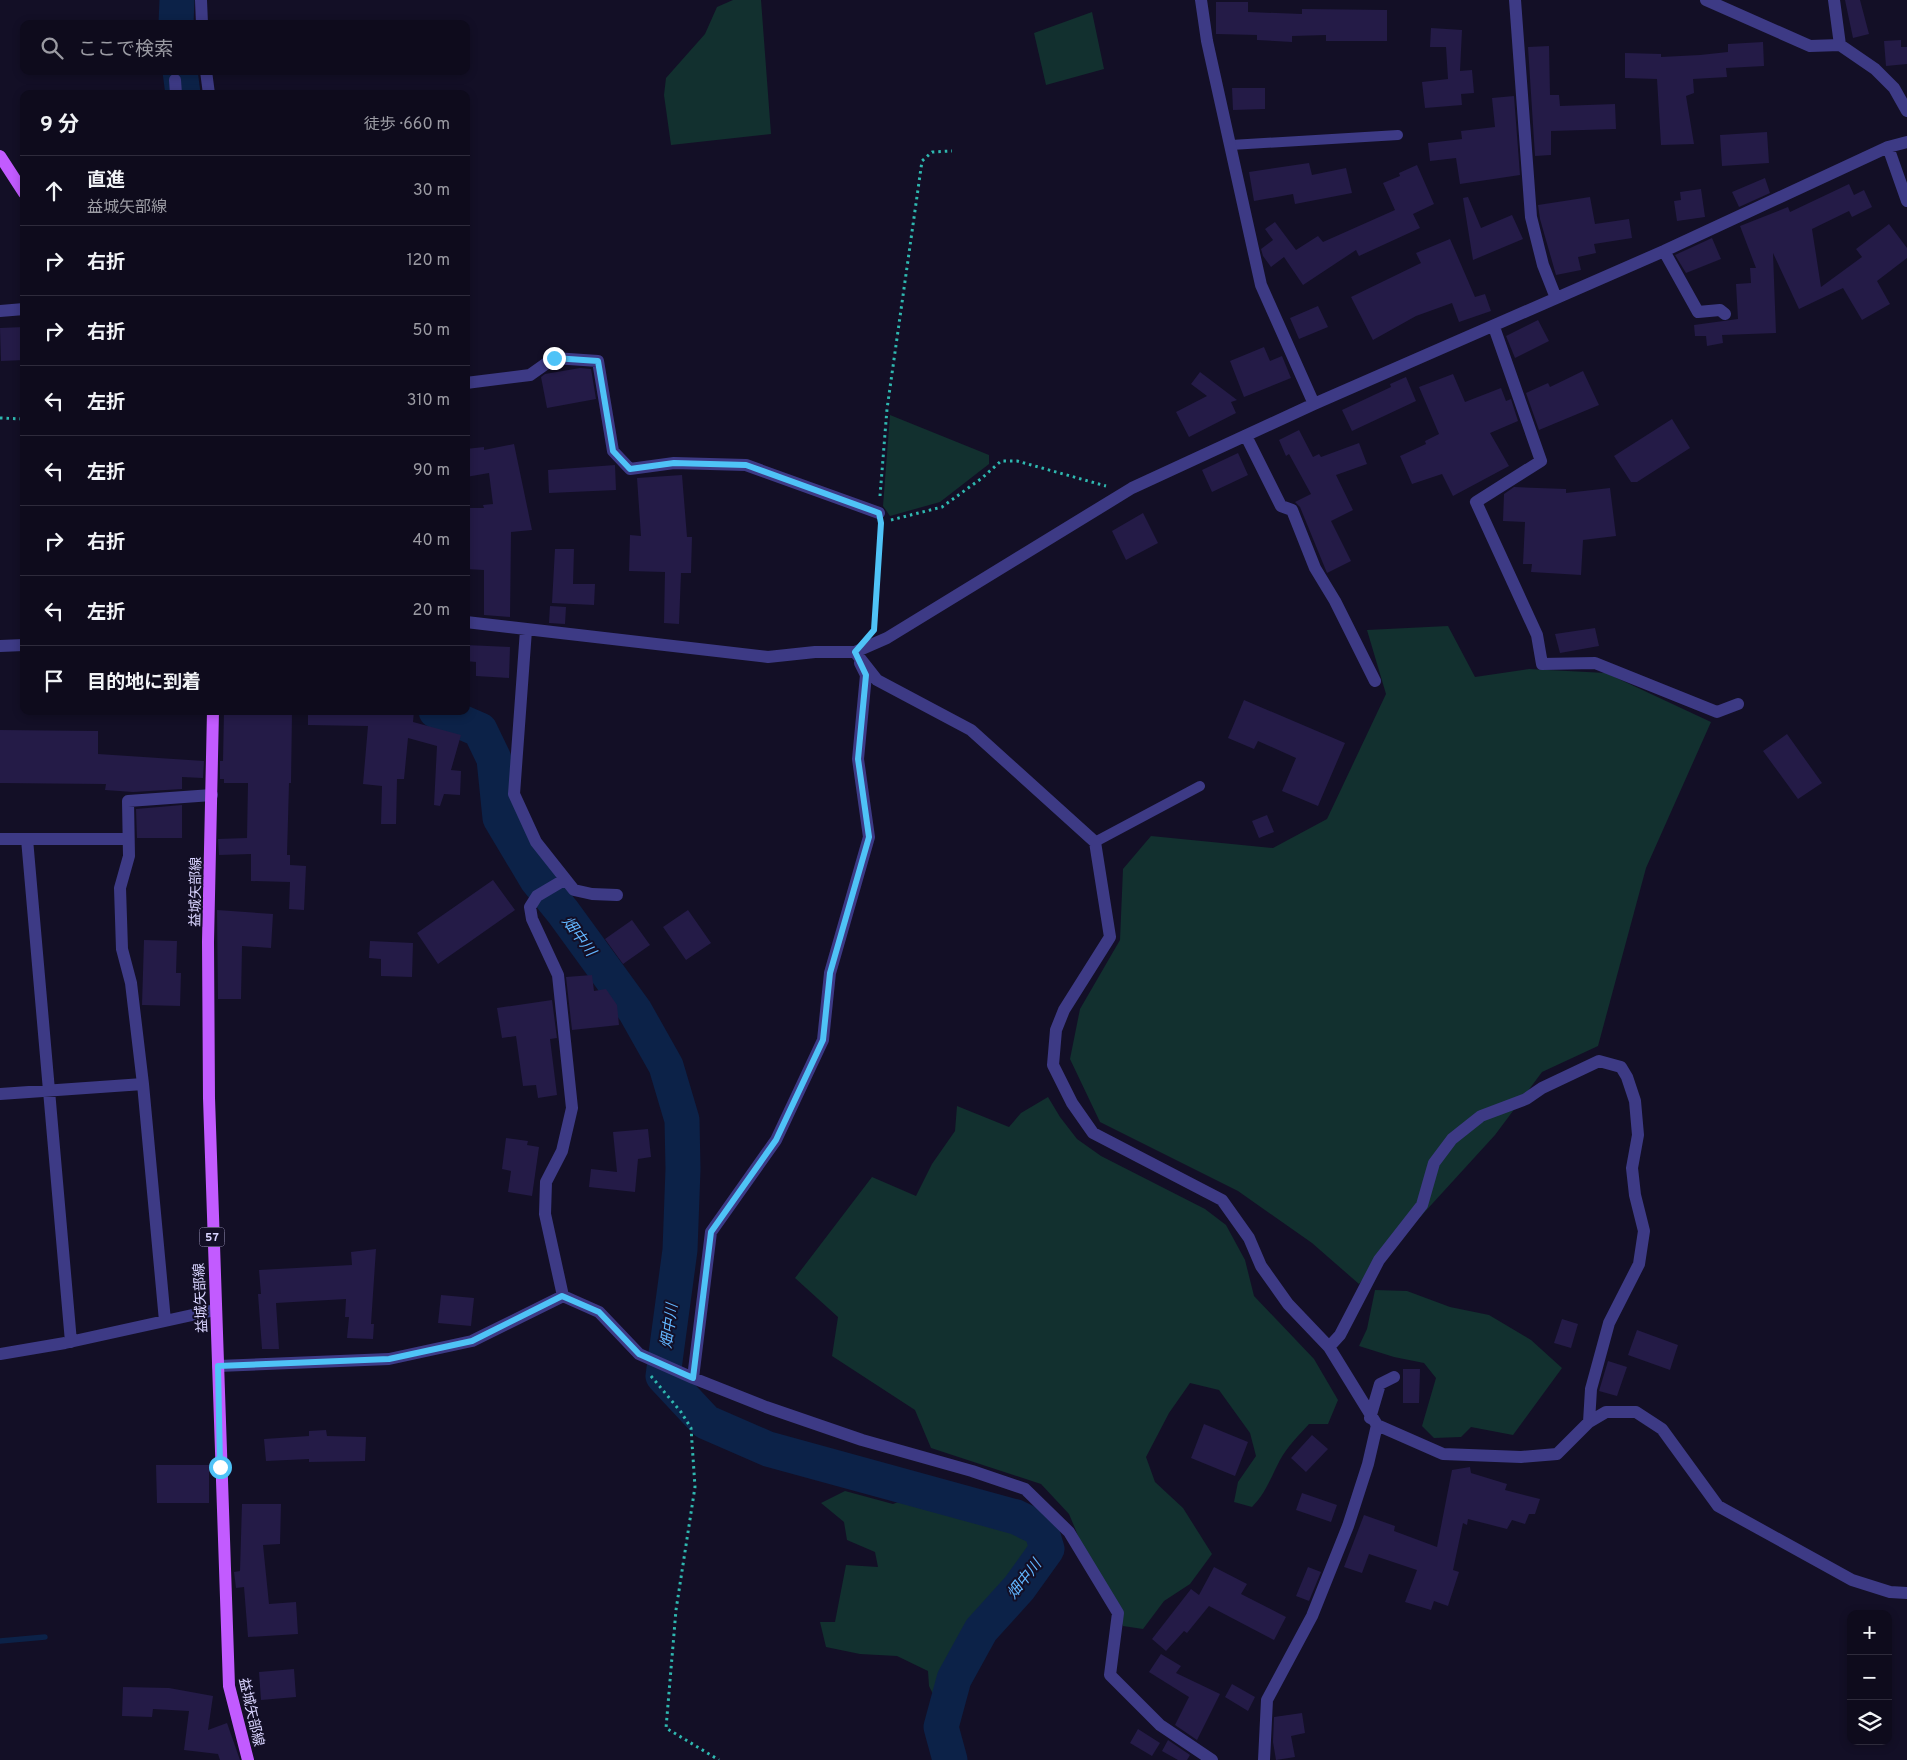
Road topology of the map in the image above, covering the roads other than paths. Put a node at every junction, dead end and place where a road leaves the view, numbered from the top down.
1 (201, 0) edge
2 (1201, 0) edge
3 (1515, 0) edge
4 (1706, 0) edge
5 (1834, 0) edge
6 (202, 20) edge
7 (1840, 45) junction
8 (207, 75) edge
9 (175, 80) dead end
10 (176, 90) edge
11 (208, 90) edge
12 (1907, 111) edge
13 (1398, 135) dead end
14 (1907, 142) edge
15 (1231, 144) junction
16 (1888, 147) junction
17 (0, 156) edge
18 (20, 187) edge
19 (1907, 202) edge
20 (1664, 251) junction
21 (1556, 298) junction
22 (20, 309) edge
23 (0, 311) edge
24 (1725, 314) dead end
25 (1494, 327) junction
26 (470, 382) edge
27 (1314, 404) junction
28 (1246, 436) junction
29 (880, 518) road end
30 (470, 623) edge
31 (526, 630) junction
32 (20, 645) edge
33 (0, 646) edge
34 (855, 652) junction
35 (1375, 681) dead end
36 (1738, 704) dead end
37 (213, 715) edge
38 (1200, 786) dead end
39 (212, 795) junction
40 (0, 839) edge
41 (27, 839) junction
42 (128, 839) junction
43 (1095, 842) junction
44 (561, 882) junction
45 (617, 896) dead end
46 (143, 1084) junction
47 (49, 1090) junction
48 (0, 1094) edge
49 (562, 1296) junction
50 (215, 1310) junction
51 (165, 1321) junction
52 (71, 1342) junction
53 (1329, 1347) junction
54 (0, 1354) edge
55 (218, 1366) junction
56 (689, 1376) junction
57 (1394, 1377) dead end
58 (1374, 1422) junction
59 (1590, 1422) junction
60 (1907, 1593) edge
61 (248, 1760) edge
62 (1212, 1760) edge
63 (1264, 1760) edge

1 - 6 street
2 - 15 street
3 - 21 street
4 - 7 street
5 - 7 street
7 - 12 street
8 - 11 street
9 - 10 street
13 - 15 lane
14 - 16 street
15 - 27 street
16 - 19 street
16 - 20 street
17 - 18 main road
20 - 21 street
20 - 24 street
21 - 25 street
22 - 23 street
25 - 27 street
25 - 36 street
26 - 29 street
27 - 28 street
28 - 34 street
28 - 35 street
30 - 31 street
31 - 34 street
31 - 44 street
32 - 33 street
34 - 43 street
34 - 56 street
37 - 39 main road, 益城矢部線 / 57
38 - 43 lane
39 - 42 street
39 - 50 main road, 益城矢部線 / 57
40 - 41 street
41 - 42 street
41 - 47 street
42 - 46 street
43 - 53 street
44 - 45 street
44 - 49 street
46 - 47 street
46 - 51 street
47 - 48 street
47 - 52 street
49 - 55 street
49 - 56 street
50 - 51 street
50 - 55 main road, 益城矢部線 / 57
51 - 52 street
52 - 54 street
53 - 58 street
53 - 59 street
55 - 61 main road, 益城矢部線 / 57
56 - 62 street
57 - 58 street
58 - 59 street
58 - 63 street
59 - 60 street

